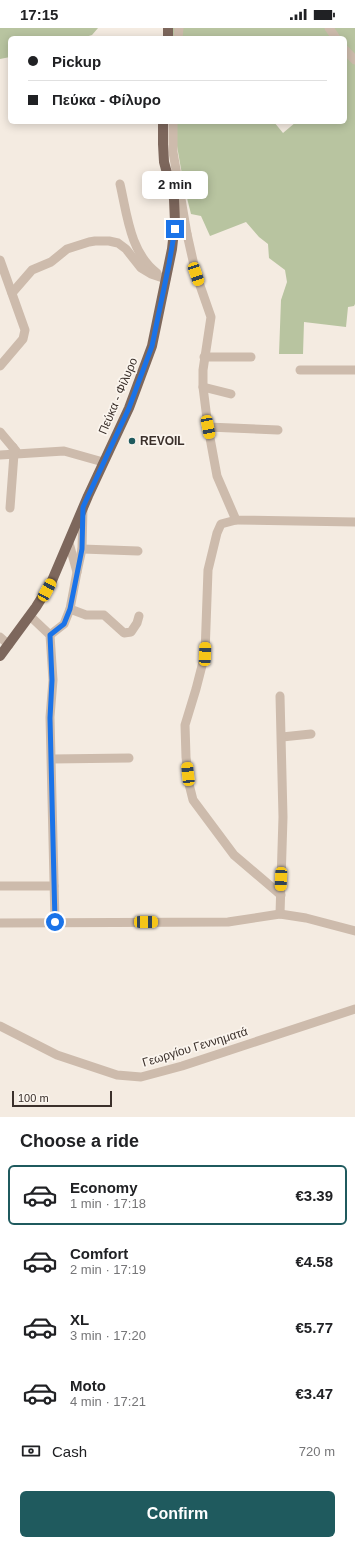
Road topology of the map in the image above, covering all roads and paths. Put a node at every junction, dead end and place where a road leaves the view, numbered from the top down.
1 (347, 52) edge
2 (355, 60) edge
3 (163, 124) edge
4 (173, 124) edge
5 (120, 184) dead end
6 (175, 229) junction
7 (187, 234) junction
8 (0, 260) edge
9 (166, 279) junction
10 (12, 293) junction
11 (204, 357) junction
12 (251, 357) dead end
13 (0, 366) edge
14 (300, 370) dead end
15 (355, 370) edge
16 (203, 387) junction
17 (231, 394) dead end
18 (208, 427) junction
19 (278, 430) dead end
20 (0, 432) edge
21 (15, 452) junction
22 (0, 455) edge
23 (103, 462) junction
24 (83, 507) junction
25 (10, 508) dead end
26 (236, 520) junction
27 (355, 522) edge
28 (69, 543) junction
29 (82, 549) junction
30 (138, 551) dead end
31 (77, 572) junction
32 (70, 609) junction
33 (30, 616) junction
34 (139, 616) dead end
35 (50, 635) junction
36 (0, 637) edge
37 (9, 645) junction
38 (0, 656) edge
39 (280, 696) dead end
40 (312, 734) dead end
41 (282, 737) junction
42 (129, 758) dead end
43 (52, 759) junction
44 (0, 886) edge
45 (54, 886) junction
46 (281, 895) junction
47 (280, 914) junction
48 (55, 922) junction
49 (0, 923) edge
50 (355, 931) edge
51 (355, 1009) edge
52 (0, 1026) edge

1 - 2 street
3 - 6 main road, Πεύκα - Φίλυρο
4 - 7 street
5 - 9 street
6 - 7 street
6 - 9 main road, Πεύκα - Φίλυρο
7 - 11 street
8 - 10 street
9 - 10 street
9 - 23 main road, Πεύκα - Φίλυρο
10 - 13 street
11 - 12 street
11 - 16 street
14 - 15 street
16 - 17 street
16 - 18 street
18 - 19 street
18 - 26 street
20 - 21 street
21 - 22 street
21 - 23 street
21 - 25 street
23 - 24 main road, Πεύκα - Φίλυρο
24 - 28 main road, Πεύκα - Φίλυρο
24 - 29 street
26 - 27 street
26 - 46 street
28 - 31 street
28 - 33 main road, Πεύκα - Φίλυρο
29 - 30 street
29 - 31 street
31 - 32 street
32 - 34 street
32 - 35 street
33 - 35 street
33 - 37 main road, Πεύκα - Φίλυρο
35 - 43 street
36 - 37 street
37 - 38 main road, Πεύκα - Φίλυρο
39 - 41 street
40 - 41 street
41 - 46 street
42 - 43 street
43 - 45 street
44 - 45 street
45 - 48 street
46 - 47 street
47 - 48 street
47 - 50 street
48 - 49 street
51 - 52 street, Γεωργίου Γεννηματά

